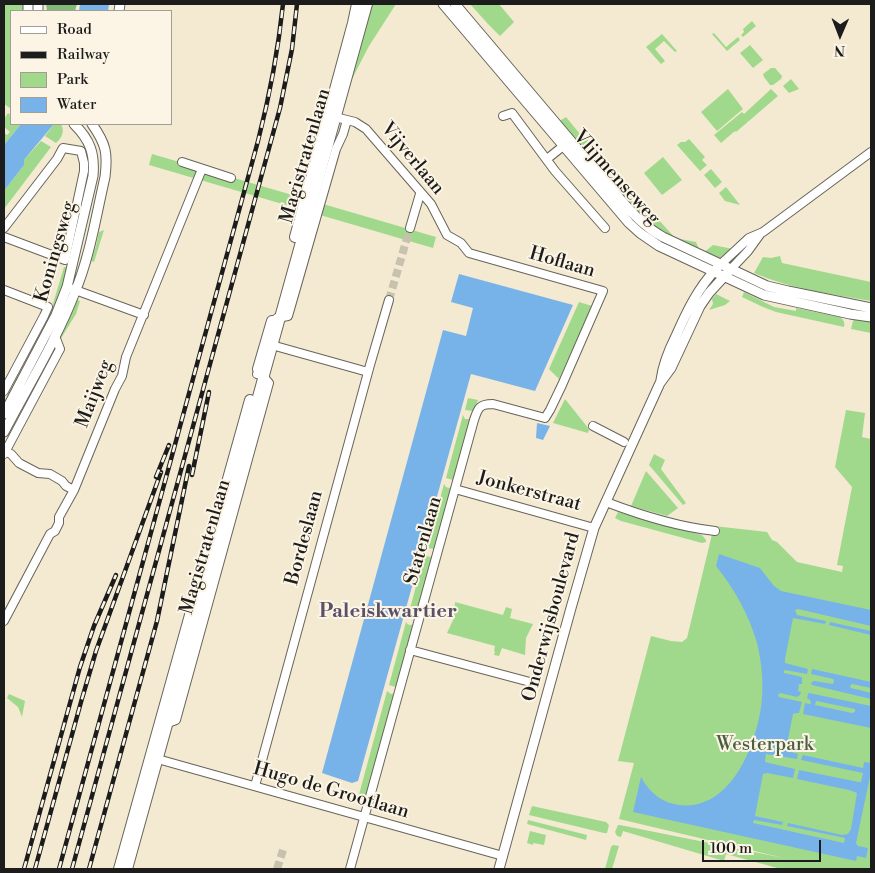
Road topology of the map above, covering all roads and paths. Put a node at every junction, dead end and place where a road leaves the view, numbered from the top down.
1 (357, 4) edge
2 (367, 4) edge
3 (443, 4) edge
4 (455, 4) edge
5 (332, 116) junction
6 (503, 116) dead end
7 (347, 120) junction
8 (75, 125) edge
9 (95, 126) edge
10 (83, 132) junction
11 (567, 143) junction
12 (871, 152) edge
13 (547, 159) junction
14 (182, 162) dead end
15 (202, 169) junction
16 (230, 178) dead end
17 (420, 194) junction
18 (4, 228) edge
19 (410, 228) tunnel mouth
20 (605, 228) dead end
21 (763, 232) junction
22 (4, 237) edge
23 (469, 253) joint
24 (721, 264) junction
25 (732, 269) junction
26 (714, 272) junction
27 (724, 277) junction
28 (72, 289) junction
29 (4, 290) edge
30 (389, 300) tunnel mouth
31 (871, 308) edge
32 (144, 315) junction
33 (276, 317) junction
34 (871, 317) edge
35 (54, 336) junction
36 (269, 344) junction
37 (368, 372) junction
38 (260, 375) junction
39 (660, 383) junction
40 (4, 391) edge
41 (4, 414) edge
42 (548, 414) joint
43 (593, 426) dead end
44 (4, 432) edge
45 (624, 442) dead end
46 (4, 452) edge
47 (455, 489) junction
48 (74, 490) junction
49 (606, 502) junction
50 (594, 528) junction
51 (715, 531) dead end
52 (4, 622) edge
53 (410, 650) junction
54 (530, 682) dead end
55 (164, 721) junction
56 (154, 758) junction
57 (255, 786) junction
58 (365, 817) junction
59 (503, 856) junction
60 (119, 869) edge
61 (127, 869) edge
62 (350, 869) edge
63 (499, 869) edge

1 - 5 main road, Magistratenlaan
2 - 5 main road, Magistratenlaan
3 - 11 street, Vlijmenseweg
4 - 11 street, Vlijmenseweg
5 - 7 street, Vijverlaan
5 - 33 main road, Magistratenlaan
6 - 13 street
7 - 17 street, Vijverlaan
7 - 33 street, Magistratenlaan
8 - 10 street, Koningsweg
9 - 10 street
9 - 28 street, Koningsweg
10 - 28 street, Koningsweg
11 - 13 street
11 - 24 street, Vlijmenseweg
11 - 26 street, Vlijmenseweg
12 - 21 street
13 - 20 street
14 - 15 street
15 - 16 street
15 - 32 street, Maijweg
17 - 19 street
17 - 23 street, Vijverlaan
18 - 22 street, Koningsweg
21 - 24 street
21 - 25 street
23 - 42 street, Hoflaan
24 - 25 street, Vlijmenseweg
24 - 26 street, Onderwijsboulevard
25 - 27 street, Onderwijsboulevard
25 - 31 street, Vlijmenseweg
26 - 27 street, Vlijmenseweg
26 - 39 street, Onderwijsboulevard
27 - 34 street, Vlijmenseweg
27 - 39 street, Onderwijsboulevard
28 - 32 street
28 - 35 street, Koningsweg
28 - 41 street, Koningsweg
29 - 40 street, Koningsweg
30 - 37 street, Bordeslaan
32 - 48 street, Maijweg
33 - 36 main road, Magistratenlaan
35 - 44 street, Koningsweg
35 - 46 street, Koningsweg
36 - 37 street
36 - 38 main road, Magistratenlaan
37 - 57 street, Bordeslaan
38 - 55 main road, Magistratenlaan
38 - 55 street, Magistratenlaan
39 - 49 street, Onderwijsboulevard
42 - 47 street, Statenlaan
43 - 45 street
46 - 48 street
47 - 50 street, Jonkerstraat
47 - 53 street, Statenlaan
48 - 52 street, Maijweg
49 - 50 street, Onderwijsboulevard
49 - 51 street
50 - 59 street, Onderwijsboulevard
53 - 54 street
53 - 58 street, Statenlaan
55 - 56 main road, Magistratenlaan
56 - 57 street, Hugo de Grootlaan
56 - 60 main road, Magistratenlaan
56 - 61 main road, Magistratenlaan
57 - 58 street, Hugo de Grootlaan
58 - 59 street, Hugo de Grootlaan
58 - 62 street, Statenlaan
59 - 63 street, Onderwijsboulevard

